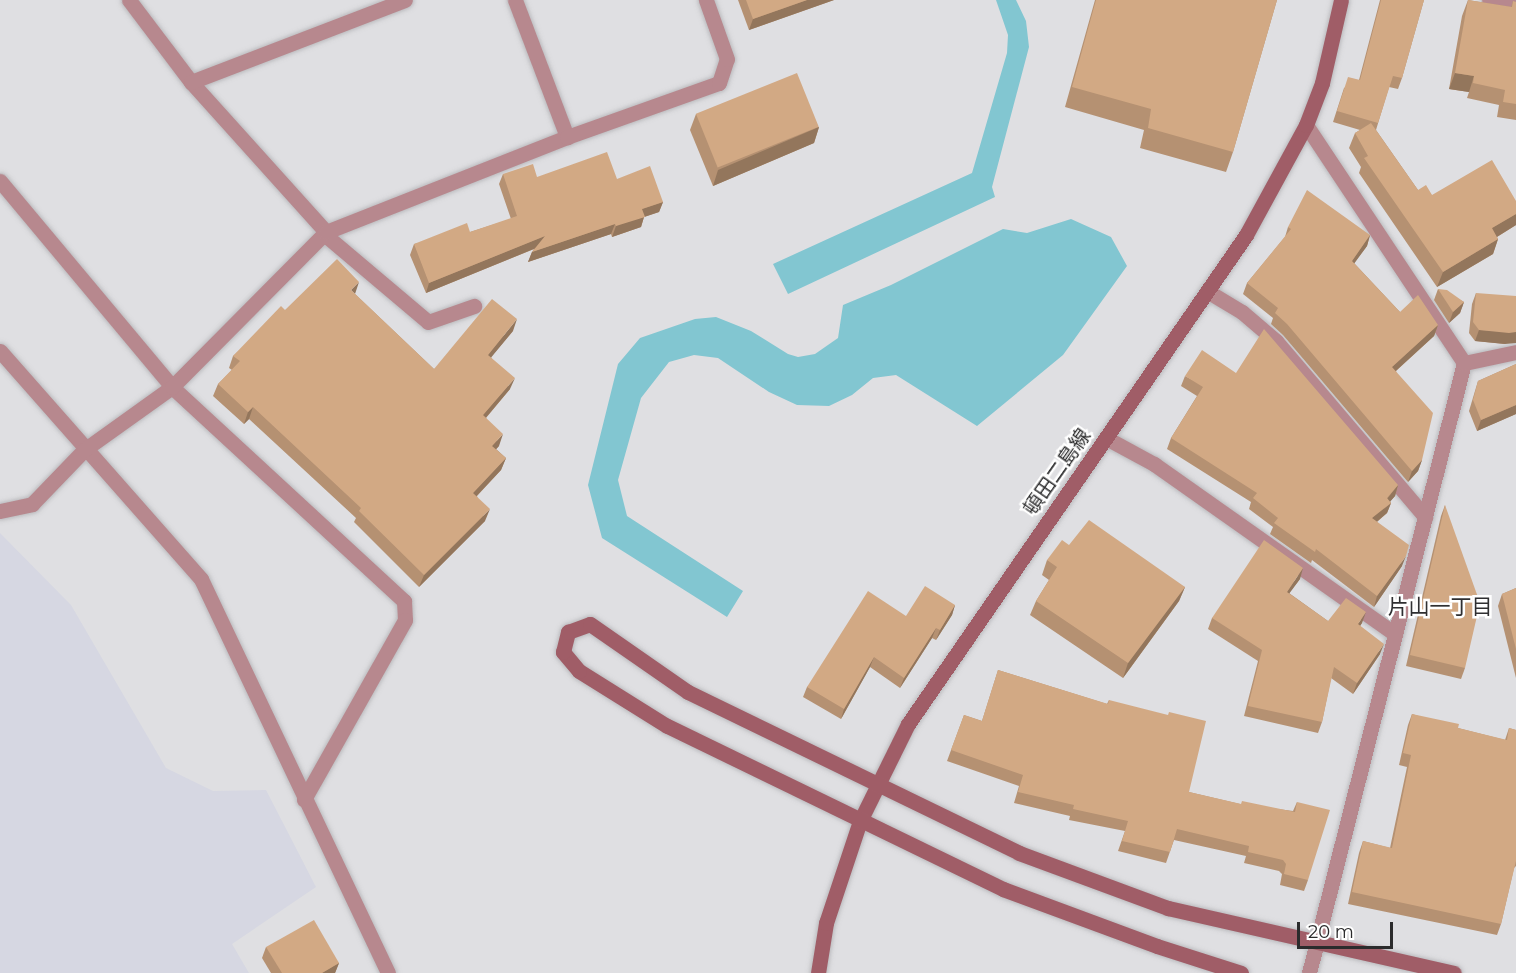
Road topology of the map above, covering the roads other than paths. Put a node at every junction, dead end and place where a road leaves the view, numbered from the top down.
1 (129, 0) edge
2 (405, 0) edge
3 (515, 0) edge
4 (706, 0) edge
5 (1341, 0) edge
6 (1489, 0) edge
7 (1516, 5) edge
8 (191, 82) junction
9 (1306, 125) junction
10 (567, 137) junction
11 (0, 181) edge
12 (325, 233) junction
13 (1208, 291) junction
14 (474, 306) dead end
15 (0, 351) edge
16 (1516, 352) edge
17 (1464, 363) junction
18 (172, 387) junction
19 (1106, 438) junction
20 (84, 450) junction
21 (0, 511) edge
22 (1425, 517) junction
23 (1395, 634) junction
24 (878, 786) junction
25 (304, 799) junction
26 (860, 821) junction
27 (1317, 943) junction
28 (388, 973) edge
29 (818, 973) edge
30 (1241, 973) edge
31 (1309, 973) edge
32 (1454, 973) edge

1 - 8 street
2 - 8 street
3 - 10 street
4 - 10 street
5 - 9 street, 頓田二島線
6 - 7 street
8 - 12 street
9 - 13 street, 頓田二島線
9 - 17 street
10 - 12 street
11 - 18 street
12 - 14 street
12 - 18 street
13 - 19 street, 頓田二島線
13 - 22 street
15 - 20 street
16 - 17 street
17 - 22 street
18 - 20 street
18 - 25 street
19 - 23 street
19 - 24 street, 頓田二島線
20 - 21 street
20 - 25 street
22 - 23 street
23 - 27 street
24 - 26 street, 頓田二島線
24 - 26 street
24 - 27 street
25 - 28 street
26 - 29 street, 頓田二島線
26 - 30 street
27 - 31 street
27 - 32 street

